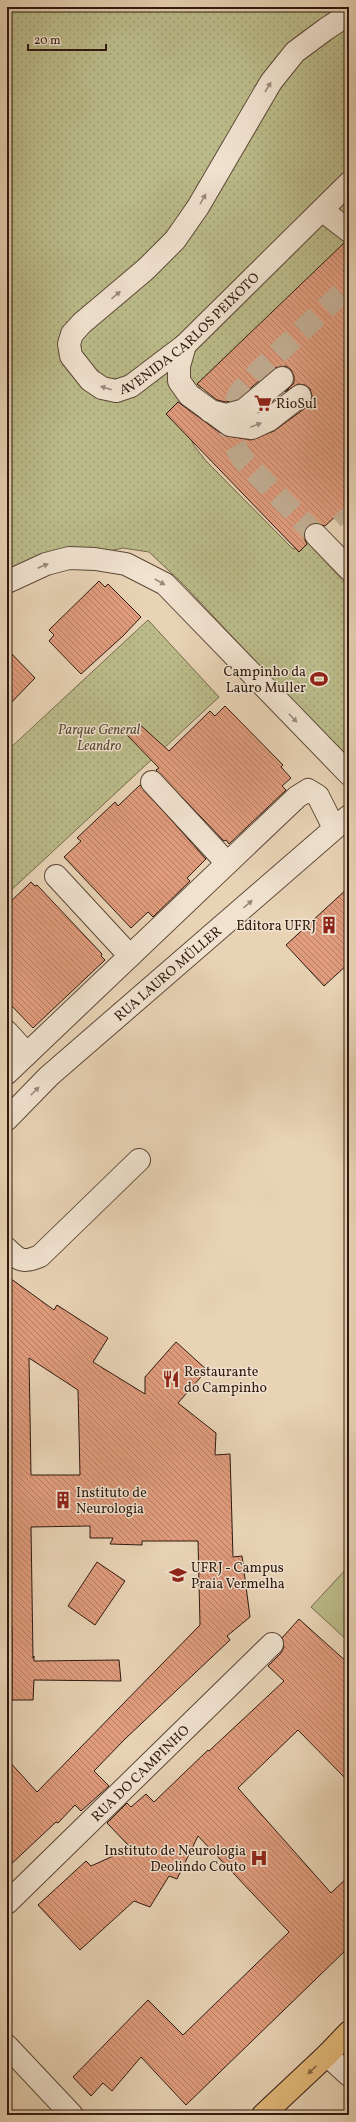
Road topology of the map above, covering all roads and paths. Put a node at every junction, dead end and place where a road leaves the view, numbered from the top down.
1 (349, 14) edge
2 (349, 183) edge
3 (322, 210) junction
4 (349, 231) edge
5 (185, 344) junction
6 (282, 378) dead end
7 (300, 396) dead end
8 (208, 410) junction
9 (316, 535) tunnel mouth
10 (349, 569) edge
11 (7, 582) edge
12 (349, 774) edge
13 (152, 782) dead end
14 (342, 822) edge
15 (227, 863) junction
16 (56, 876) dead end
17 (130, 956) junction
18 (7, 1032) edge
19 (27, 1054) junction
20 (7, 1073) edge
21 (7, 1119) edge
22 (139, 1160) dead end
23 (7, 1249) edge
24 (272, 1644) dead end
25 (7, 1903) edge
26 (349, 2032) edge
27 (7, 2046) edge
28 (327, 2055) junction
29 (349, 2075) edge
30 (72, 2115) edge
31 (263, 2115) edge

5 -> 1 street, AVENIDA CARLOS PEIXOTO
2 - 3 street, AVENIDA CARLOS PEIXOTO
3 - 4 street
3 - 5 street, AVENIDA CARLOS PEIXOTO
5 - 8 street
6 - 8 street
8 -> 7 street
9 - 10 street
11 -> 12 street
13 - 15 street
14 - 15 street
21 -> 14 street, RUA LAURO MÜLLER
15 - 17 street
16 - 17 street
17 - 19 street
18 - 19 street
19 - 20 street
22 - 23 street
24 - 25 street, RUA DO CAMPINHO
26 - 28 highway
27 - 30 street
28 - 29 street
28 -> 31 highway

